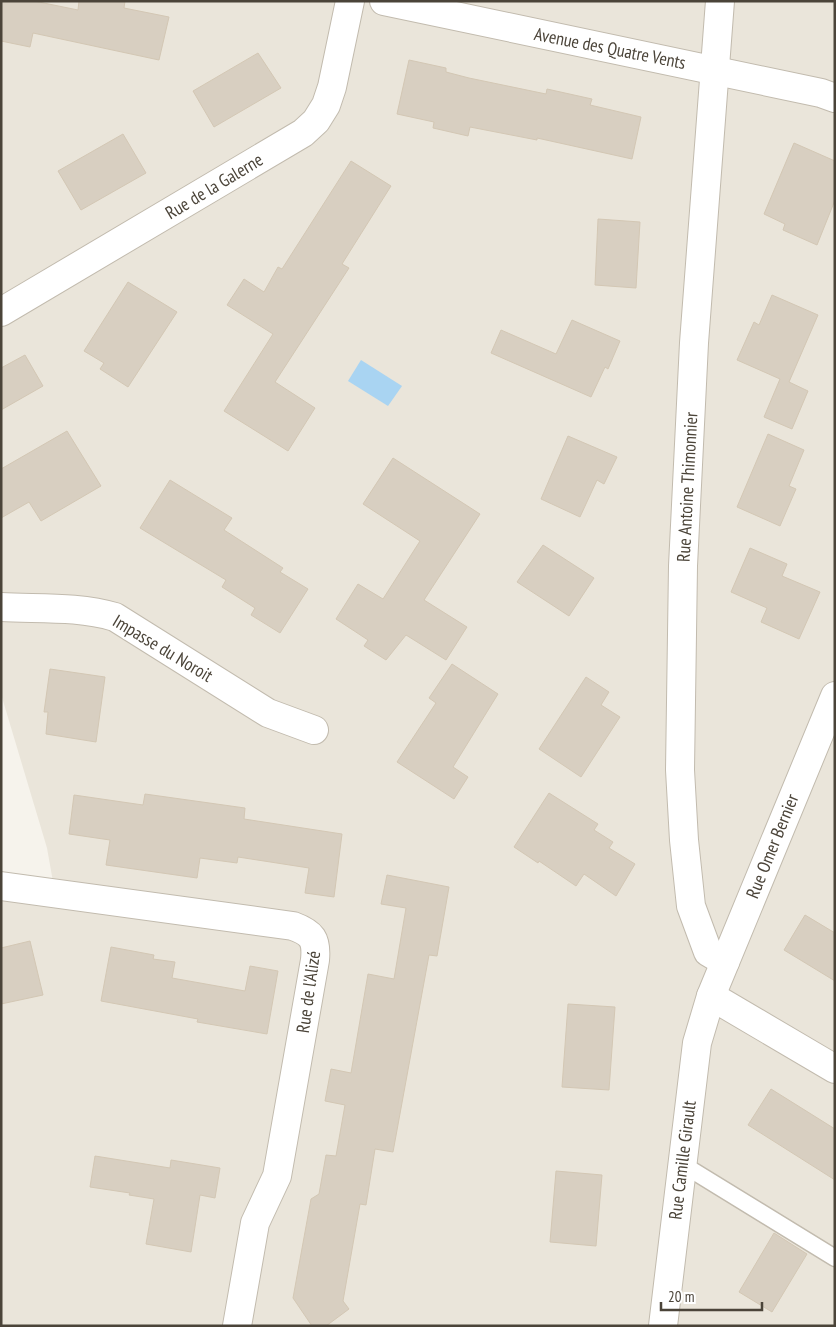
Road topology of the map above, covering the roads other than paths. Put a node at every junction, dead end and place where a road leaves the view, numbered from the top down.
1 (350, 1) edge
2 (384, 1) edge
3 (720, 1) edge
4 (714, 70) junction
5 (835, 98) edge
6 (1, 312) edge
7 (1, 607) edge
8 (835, 696) edge
9 (314, 730) dead end
10 (1, 886) edge
11 (725, 962) junction
12 (711, 996) junction
13 (835, 1069) edge
14 (682, 1164) junction
15 (835, 1258) edge
16 (237, 1326) edge
17 (663, 1326) edge

1 - 6 street, Rue de la Galerne
2 - 4 street, Avenue des Quatre Vents
3 - 4 street, Rue Antoine Thimonnier
4 - 5 street, Avenue des Quatre Vents
4 - 11 street, Rue Antoine Thimonnier
7 - 9 street, Impasse du Noroit
8 - 11 street, Rue Omer Bernier
10 - 16 street, Rue de l'Alizé
11 - 12 street, Rue Omer Bernier
12 - 13 street
12 - 14 street, Rue Camille Girault
14 - 15 lane
14 - 17 street, Rue Camille Girault

